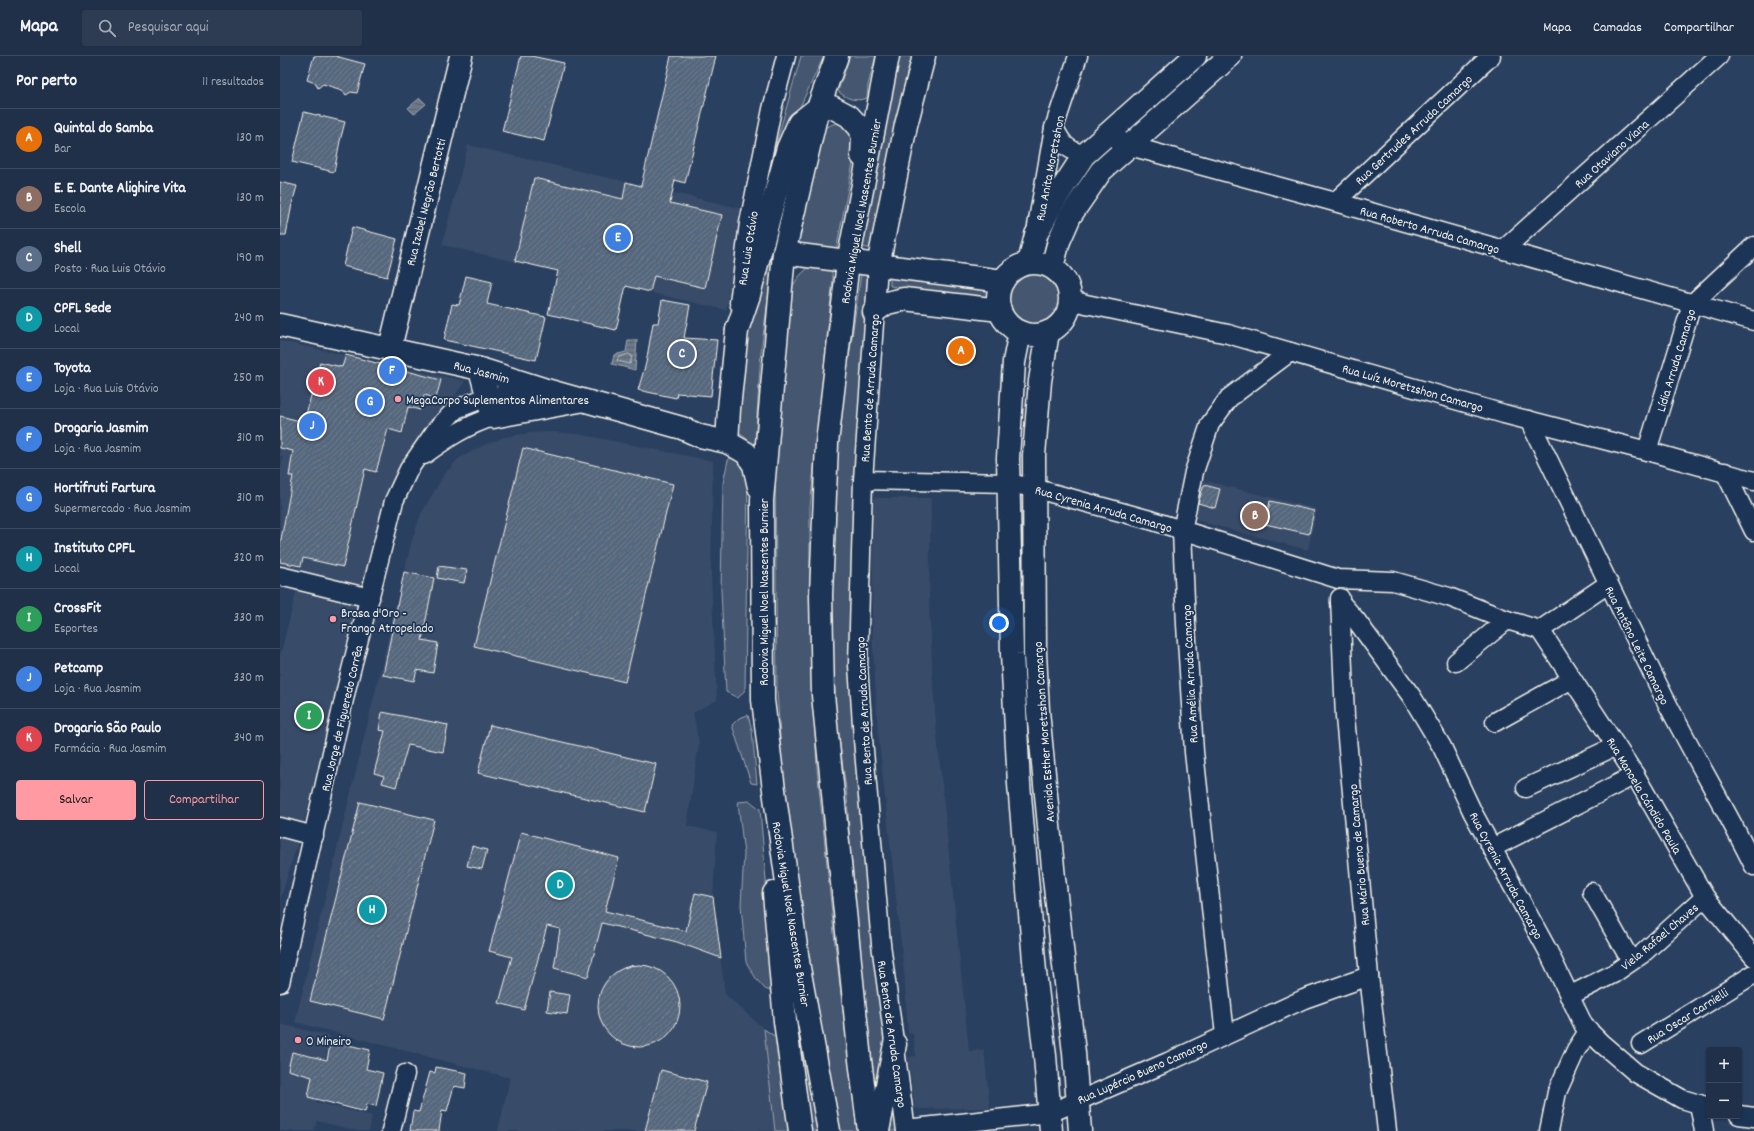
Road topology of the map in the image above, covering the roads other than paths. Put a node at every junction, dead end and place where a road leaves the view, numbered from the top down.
1 (462, 56) edge
2 (786, 56) edge
3 (837, 56) edge
4 (888, 56) edge
5 (924, 56) edge
6 (1078, 56) edge
7 (1195, 56) edge
8 (1230, 56) edge
9 (1491, 56) edge
10 (1719, 56) edge
11 (818, 108) junction
12 (1054, 128) junction
13 (1108, 134) junction
14 (1130, 146) junction
15 (1084, 155) junction
16 (1335, 202) junction
17 (858, 210) junction
18 (1036, 235) junction
19 (1754, 246) edge
20 (1503, 250) junction
21 (784, 253) junction
22 (848, 262) junction
23 (1029, 263) junction
24 (878, 266) junction
25 (1052, 267) junction
26 (1002, 281) junction
27 (1070, 299) junction
28 (1692, 304) junction
29 (1000, 310) junction
30 (874, 312) junction
31 (1754, 321) edge
32 (280, 325) edge
33 (737, 330) junction
34 (1020, 332) junction
35 (1048, 332) junction
36 (390, 348) junction
37 (1290, 352) junction
38 (480, 369) junction
39 (543, 389) junction
40 (584, 400) junction
41 (490, 407) junction
42 (729, 409) junction
43 (1529, 420) junction
44 (682, 428) junction
45 (727, 442) junction
46 (1647, 451) junction
47 (1725, 472) junction
48 (863, 480) junction
49 (1754, 481) edge
50 (1009, 483) junction
51 (1033, 488) junction
52 (762, 500) junction
53 (1182, 531) junction
54 (1754, 532) edge
55 (280, 576) edge
56 (1338, 579) junction
57 (1608, 584) junction
58 (370, 598) junction
59 (1340, 602) junction
60 (1507, 620) junction
61 (1540, 630) junction
62 (1456, 662) dead end
63 (1572, 679) junction
64 (1495, 722) dead end
65 (1616, 746) junction
66 (1635, 775) junction
67 (1526, 788) dead end
68 (774, 790) junction
69 (280, 827) edge
70 (314, 836) junction
71 (1492, 848) junction
72 (1754, 866) edge
73 (1592, 892) dead end
74 (1705, 897) junction
75 (1754, 957) edge
76 (1631, 961) junction
77 (1754, 974) edge
78 (1369, 976) junction
79 (280, 982) edge
80 (1569, 996) junction
81 (1589, 1030) junction
82 (1225, 1034) junction
83 (895, 1044) junction
84 (1641, 1044) dead end
85 (405, 1074) dead end
86 (1078, 1099) junction
87 (1704, 1106) edge
88 (1742, 1115) edge
89 (1754, 1117) edge
90 (1050, 1122) edge
91 (906, 1130) edge
92 (391, 1131) edge
93 (800, 1131) edge
94 (829, 1131) edge
95 (870, 1131) edge
96 (878, 1131) edge
97 (1080, 1131) edge
98 (1387, 1131) edge
99 (1549, 1131) edge
100 (1704, 1131) edge

1 - 36 main road, Rua Izabel Negrão Bertotti
2 - 33 street, Rua Luis Otávio
3 - 11 main road, Rodovia Miguel Noel Nascentes Burnier
4 - 17 main road, Rodovia Miguel Noel Nascentes Burnier
5 - 24 main road
6 - 12 street, Rua Anita Moretzshon
7 - 13 main road
8 - 14 main road
9 - 16 street, Rua Gertrudes Arruda Camargo
10 - 20 street, Rua Otaviano Viana
11 - 17 main road
11 - 21 main road, Rodovia Miguel Noel Nascentes Burnier
11 - 33 main road
12 - 15 street
12 - 18 street, Rua Anita Moretzshon
13 - 14 street, Rua Roberto Arruda Camargo
13 - 15 main road
14 - 16 street, Rua Roberto Arruda Camargo
14 - 25 main road
15 - 18 main road
16 - 20 street, Rua Roberto Arruda Camargo
17 - 22 main road, Rodovia Miguel Noel Nascentes Burnier
18 - 23 main road
19 - 28 street, Lídia Arruda Camargo
20 - 28 street, Rua Roberto Arruda Camargo
21 - 22 main road
21 - 52 main road, Rodovia Miguel Noel Nascentes Burnier
22 - 24 main road
22 - 95 main road, Rodovia Miguel Noel Nascentes Burnier
23 - 25 main road
23 - 26 main road
24 - 26 main road
24 - 30 street, Rua Bento de Arruda Camargo
25 - 27 main road
26 - 29 main road
27 - 35 main road
27 - 37 street, Rua Luíz Moretzshon Camargo
28 - 31 street, Rua Roberto Arruda Camargo
28 - 46 street, Lídia Arruda Camargo
29 - 30 main road
29 - 34 main road
30 - 48 street, Rua Bento de Arruda Camargo
32 - 36 main road, Rua Jasmim
33 - 42 main road, Rua Luis Otávio
34 - 35 main road
34 - 50 main road, Avenida Esther Moretzshon Camargo
35 - 51 main road, Avenida Esther Moretzshon Camargo
36 - 38 main road, Rua Jasmim
37 - 43 street, Rua Luíz Moretzshon Camargo
37 - 53 street, Rua Amélia Arruda Camargo
38 - 39 main road, Rua Jasmim
38 - 41 main road
39 - 40 main road, Rua Jasmim
39 - 41 street, Rua Jorge de Figueredo Corrêa
40 - 41 main road, Rua Jorge de Figueredo Corrêa
40 - 44 main road, Rua Jasmim
41 - 58 street, Rua Jorge de Figueredo Corrêa
42 - 44 main road
42 - 45 main road, Rua Luis Otávio
43 - 46 street, Rua Luíz Moretzshon Camargo
43 - 57 street, Rua Antôno Leite Camargo
44 - 45 main road, Rua Jasmim
45 - 52 main road, Rua Jasmim
46 - 47 street, Rua Luíz Moretzshon Camargo
47 - 49 street, Rua Luíz Moretzshon Camargo
47 - 54 street
48 - 50 street, Rua Cyrenia Arruda Camargo
48 - 83 street, Rua Bento de Arruda Camargo
50 - 51 street, Rua Cyrenia Arruda Camargo
50 - 90 main road, Avenida Esther Moretzshon Camargo
51 - 53 street, Rua Cyrenia Arruda Camargo
51 - 86 main road, Avenida Esther Moretzshon Camargo
52 - 68 main road, Rodovia Miguel Noel Nascentes Burnier
53 - 56 street, Rua Cyrenia Arruda Camargo
53 - 82 street, Rua Amélia Arruda Camargo
55 - 58 street
56 - 59 street, Rua Mário Bueno de Camargo
56 - 60 street, Rua Cyrenia Arruda Camargo
57 - 61 street
57 - 72 street, Rua Antôno Leite Camargo
58 - 70 street, Rua Jorge de Figueredo Corrêa
59 - 71 street, Rua Cyrenia Arruda Camargo
59 - 78 street, Rua Mário Bueno de Camargo
60 - 61 street, Rua Cyrenia Arruda Camargo
60 - 62 street
61 - 63 street, Rua Manoela Cándido Paula
63 - 64 street
63 - 65 street, Rua Manoela Cándido Paula
65 - 66 street, Rua Manoela Cándido Paula
65 - 67 street
66 - 71 street
66 - 74 street, Rua Manoela Cándido Paula
68 - 93 main road
68 - 94 main road, Rodovia Miguel Noel Nascentes Burnier
69 - 70 street
70 - 79 street, Rua Jorge de Figueredo Corrêa
71 - 80 street, Rua Cyrenia Arruda Camargo
73 - 76 street
74 - 75 street, Rua Manoela Cándido Paula
74 - 76 street, Viela Rafael Chaves
76 - 80 street, Viela Rafael Chaves
77 - 84 street, Rua Oscar Carnielli
78 - 82 street, Rua Lupércio Bueno Camargo
78 - 98 street, Rua Mário Bueno de Camargo
80 - 81 street, Rua Cyrenia Arruda Camargo
81 - 87 street, Rua Cyrenia Arruda Camargo
81 - 99 street
82 - 86 street, Rua Lupércio Bueno Camargo
83 - 91 street, Rua Bento de Arruda Camargo
83 - 96 main road
85 - 92 street
86 - 90 street, Rua Lupércio Bueno Camargo
86 - 97 main road, Avenida Esther Moretzshon Camargo
87 - 100 street
88 - 89 street
90 - 91 street, Rua Lupércio Bueno Camargo

